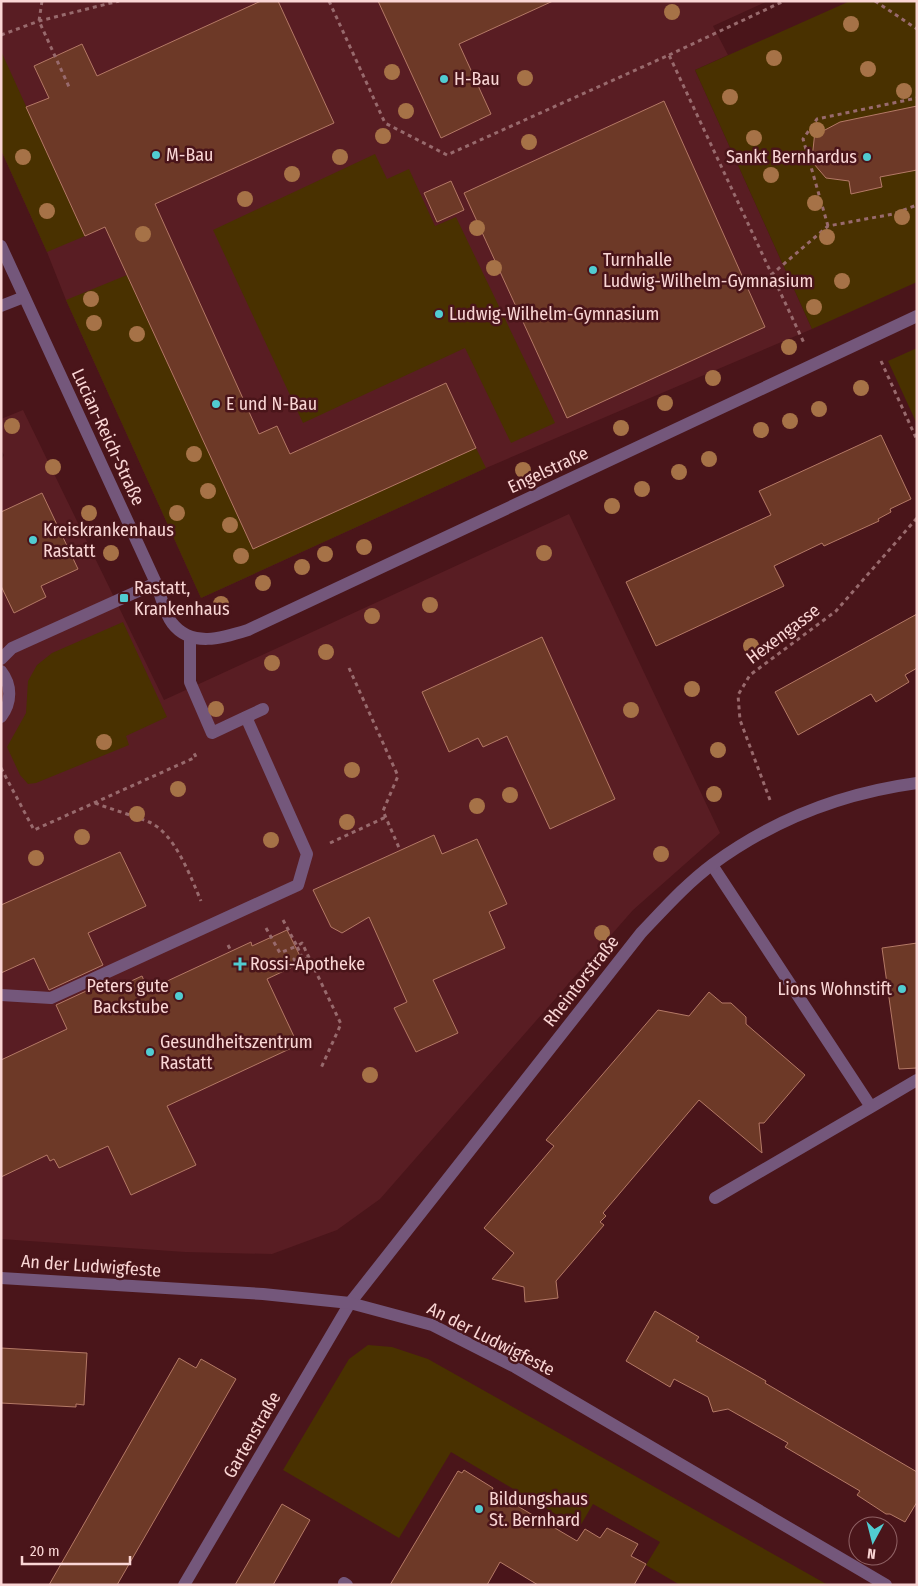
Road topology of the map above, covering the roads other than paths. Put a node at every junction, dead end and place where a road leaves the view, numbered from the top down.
1 (1, 246) edge
2 (24, 297) junction
3 (1, 306) edge
4 (917, 316) edge
5 (156, 583) junction
6 (190, 637) junction
7 (1, 659) edge
8 (1, 671) edge
9 (263, 709) dead end
10 (1, 716) edge
11 (246, 717) junction
12 (917, 783) edge
13 (712, 865) junction
14 (1, 995) edge
15 (917, 1080) edge
16 (871, 1106) junction
17 (716, 1198) dead end
18 (1, 1278) edge
19 (350, 1303) junction
20 (184, 1585) edge
21 (886, 1585) edge

1 - 2 street, Lucian-Reich-Straße
2 - 3 street
2 - 5 street, Lucian-Reich-Straße
4 - 6 street, Engelstraße
5 - 6 street, Lucian-Reich-Straße
5 - 7 street
6 - 11 street
8 - 10 street
9 - 11 street
11 - 14 street
12 - 13 street, Rheintorstraße
13 - 16 street
13 - 19 street, Rheintorstraße
15 - 16 street
16 - 17 street
18 - 19 street, An der Ludwigfeste
19 - 20 street, Gartenstraße
19 - 21 street, An der Ludwigfeste

